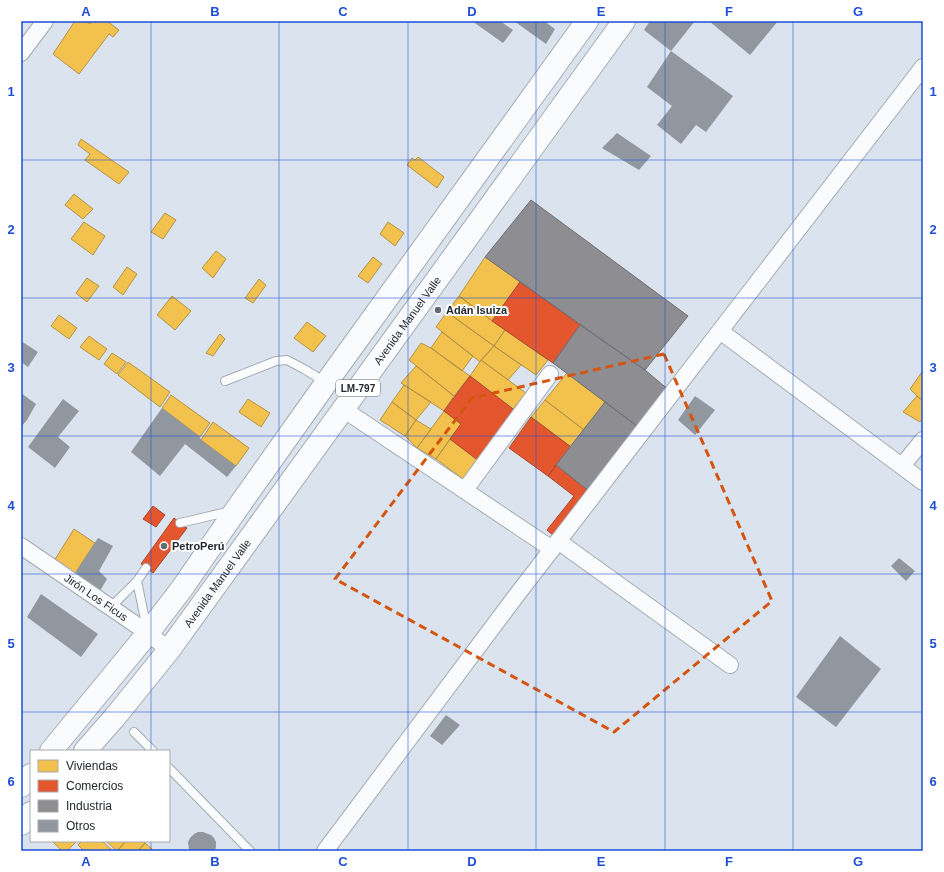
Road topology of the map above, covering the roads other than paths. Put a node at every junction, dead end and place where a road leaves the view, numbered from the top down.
1 (45, 21) edge
2 (587, 21) edge
3 (624, 21) edge
4 (21, 53) edge
5 (923, 67) edge
6 (720, 331) junction
7 (550, 374) dead end
8 (225, 381) dead end
9 (326, 383) junction
10 (343, 409) junction
11 (923, 440) edge
12 (902, 466) junction
13 (923, 482) edge
14 (465, 490) junction
15 (236, 510) junction
16 (180, 523) dead end
17 (555, 545) junction
18 (21, 546) edge
19 (146, 568) dead end
20 (137, 581) junction
21 (111, 607) junction
22 (148, 633) junction
23 (169, 650) junction
24 (730, 665) dead end
25 (134, 732) dead end
26 (52, 750) edge
27 (86, 750) edge
28 (152, 750) edge
29 (170, 769) edge
30 (30, 776) edge
31 (21, 786) edge
32 (30, 814) edge
33 (21, 824) edge
34 (250, 851) edge
35 (325, 851) edge

1 - 4 street
2 - 9 main road, LM-797
3 - 10 main road, Avenida Manuel Valle / LM-797
5 - 6 street
6 - 12 street
6 - 17 street
7 - 14 street
8 - 9 lane
9 - 15 main road, LM-797
10 - 14 street
10 - 23 main road, Avenida Manuel Valle / LM-797
11 - 12 street
12 - 13 street
14 - 17 street
15 - 16 lane
15 - 22 main road, LM-797
17 - 24 street
17 - 35 street
18 - 21 street, Jirón Los Ficus
19 - 20 lane
20 - 21 lane
20 - 22 lane
21 - 22 street, Jirón Los Ficus
22 - 23 street, Jirón Los Ficus
22 - 26 main road, LM-797
23 - 27 main road, Avenida Manuel Valle / LM-797
25 - 28 lane
29 - 34 lane
30 - 31 main road
32 - 33 main road

